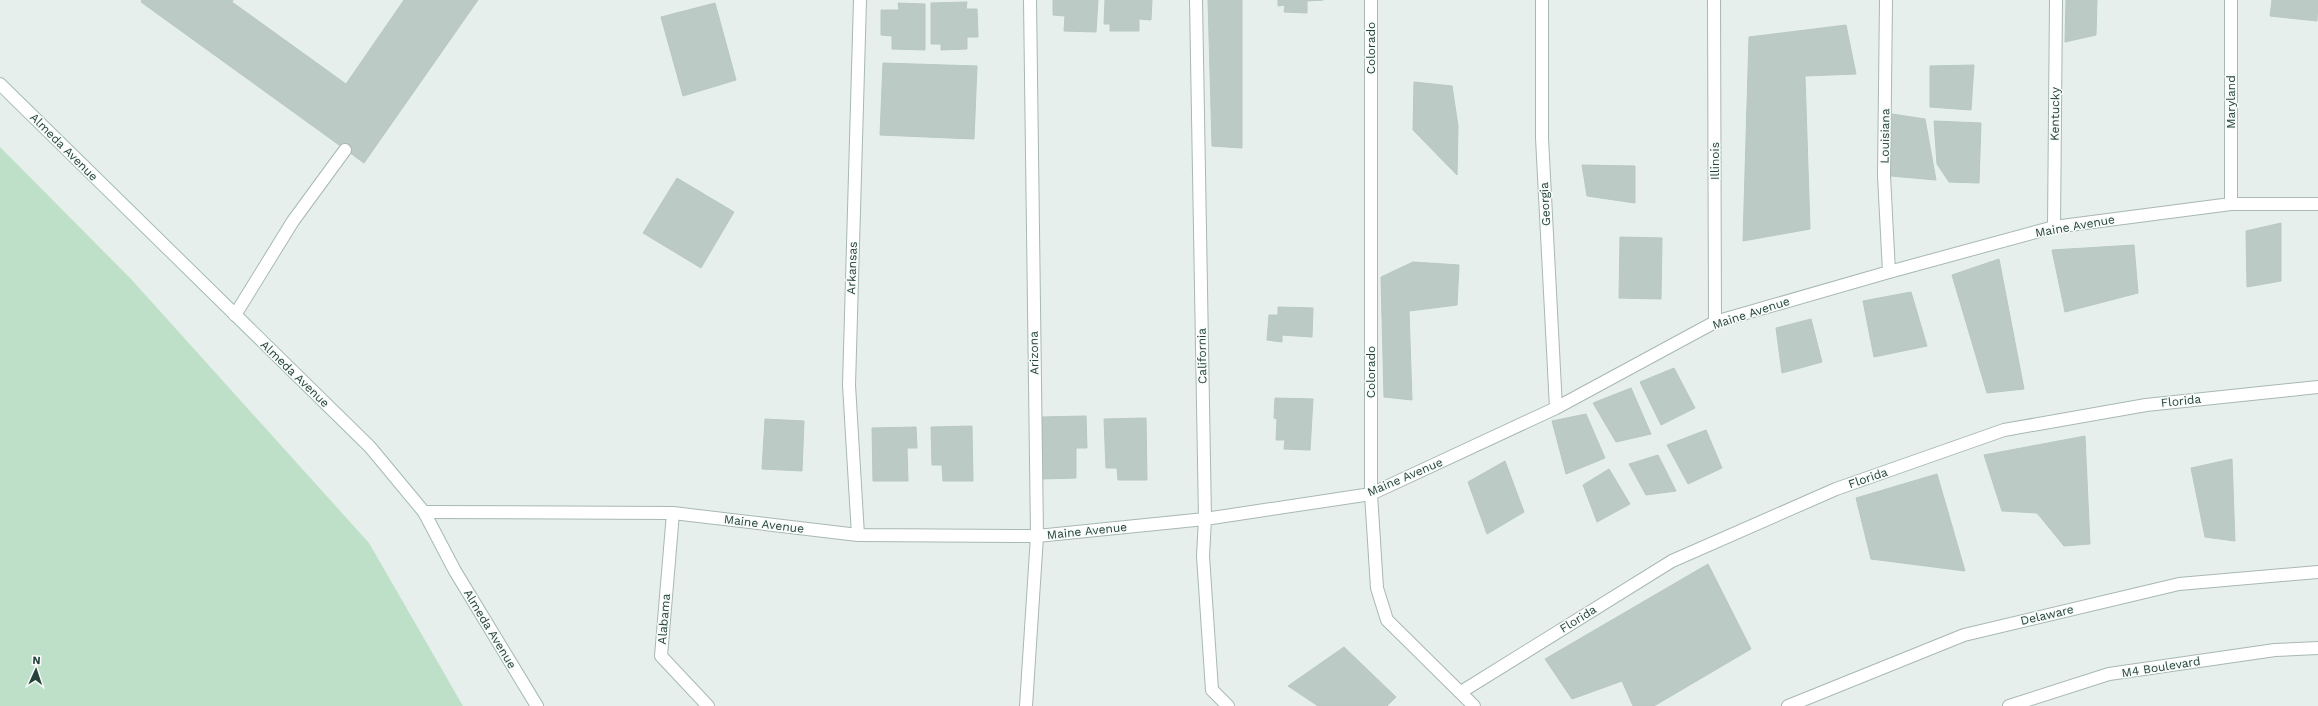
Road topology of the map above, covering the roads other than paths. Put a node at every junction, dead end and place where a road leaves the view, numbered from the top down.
1 (860, 0) edge
2 (1030, 0) edge
3 (1196, 0) edge
4 (1370, 0) edge
5 (1542, 0) edge
6 (1714, 0) edge
7 (1886, 0) edge
8 (2056, 0) edge
9 (2231, 0) edge
10 (0, 84) edge
11 (345, 150) dead end
12 (2231, 204) junction
13 (2318, 204) edge
14 (2054, 227) junction
15 (1889, 272) junction
16 (235, 315) junction
17 (1715, 322) junction
18 (2318, 386) edge
19 (1556, 408) junction
20 (1371, 494) junction
21 (424, 512) junction
22 (673, 513) junction
23 (1205, 519) junction
24 (858, 535) junction
25 (1037, 536) junction
26 (2318, 572) edge
27 (2318, 648) edge
28 (1461, 692) junction
29 (537, 706) edge
30 (708, 706) edge
31 (1026, 706) edge
32 (1228, 706) edge
33 (1474, 706) edge
34 (1788, 706) edge
35 (2009, 706) edge

1 - 24 street, Arkansas
2 - 25 street, Arizona
3 - 23 street, California
4 - 20 street, Colorado
5 - 19 street, Georgia
6 - 17 street, Illinois
7 - 15 street, Louisiana
8 - 14 street, Kentucky
9 - 12 street, Maryland
10 - 16 street, Almeda Avenue
11 - 16 street
12 - 13 street, Maine Avenue
12 - 14 street, Maine Avenue
14 - 15 street, Maine Avenue
15 - 17 street, Maine Avenue
16 - 21 street, Almeda Avenue
17 - 19 street, Maine Avenue
18 - 28 street, Florida
19 - 20 street, Maine Avenue
20 - 23 street, Maine Avenue
20 - 28 street, Colorado
21 - 22 street, Maine Avenue
21 - 29 street, Almeda Avenue
22 - 24 street, Maine Avenue
22 - 30 street, Alabama
23 - 25 street, Maine Avenue
23 - 32 street, California
24 - 25 street, Maine Avenue
25 - 31 street, Arizona
26 - 34 street, Delaware
27 - 35 street, M4 Boulevard
28 - 33 street, Colorado

